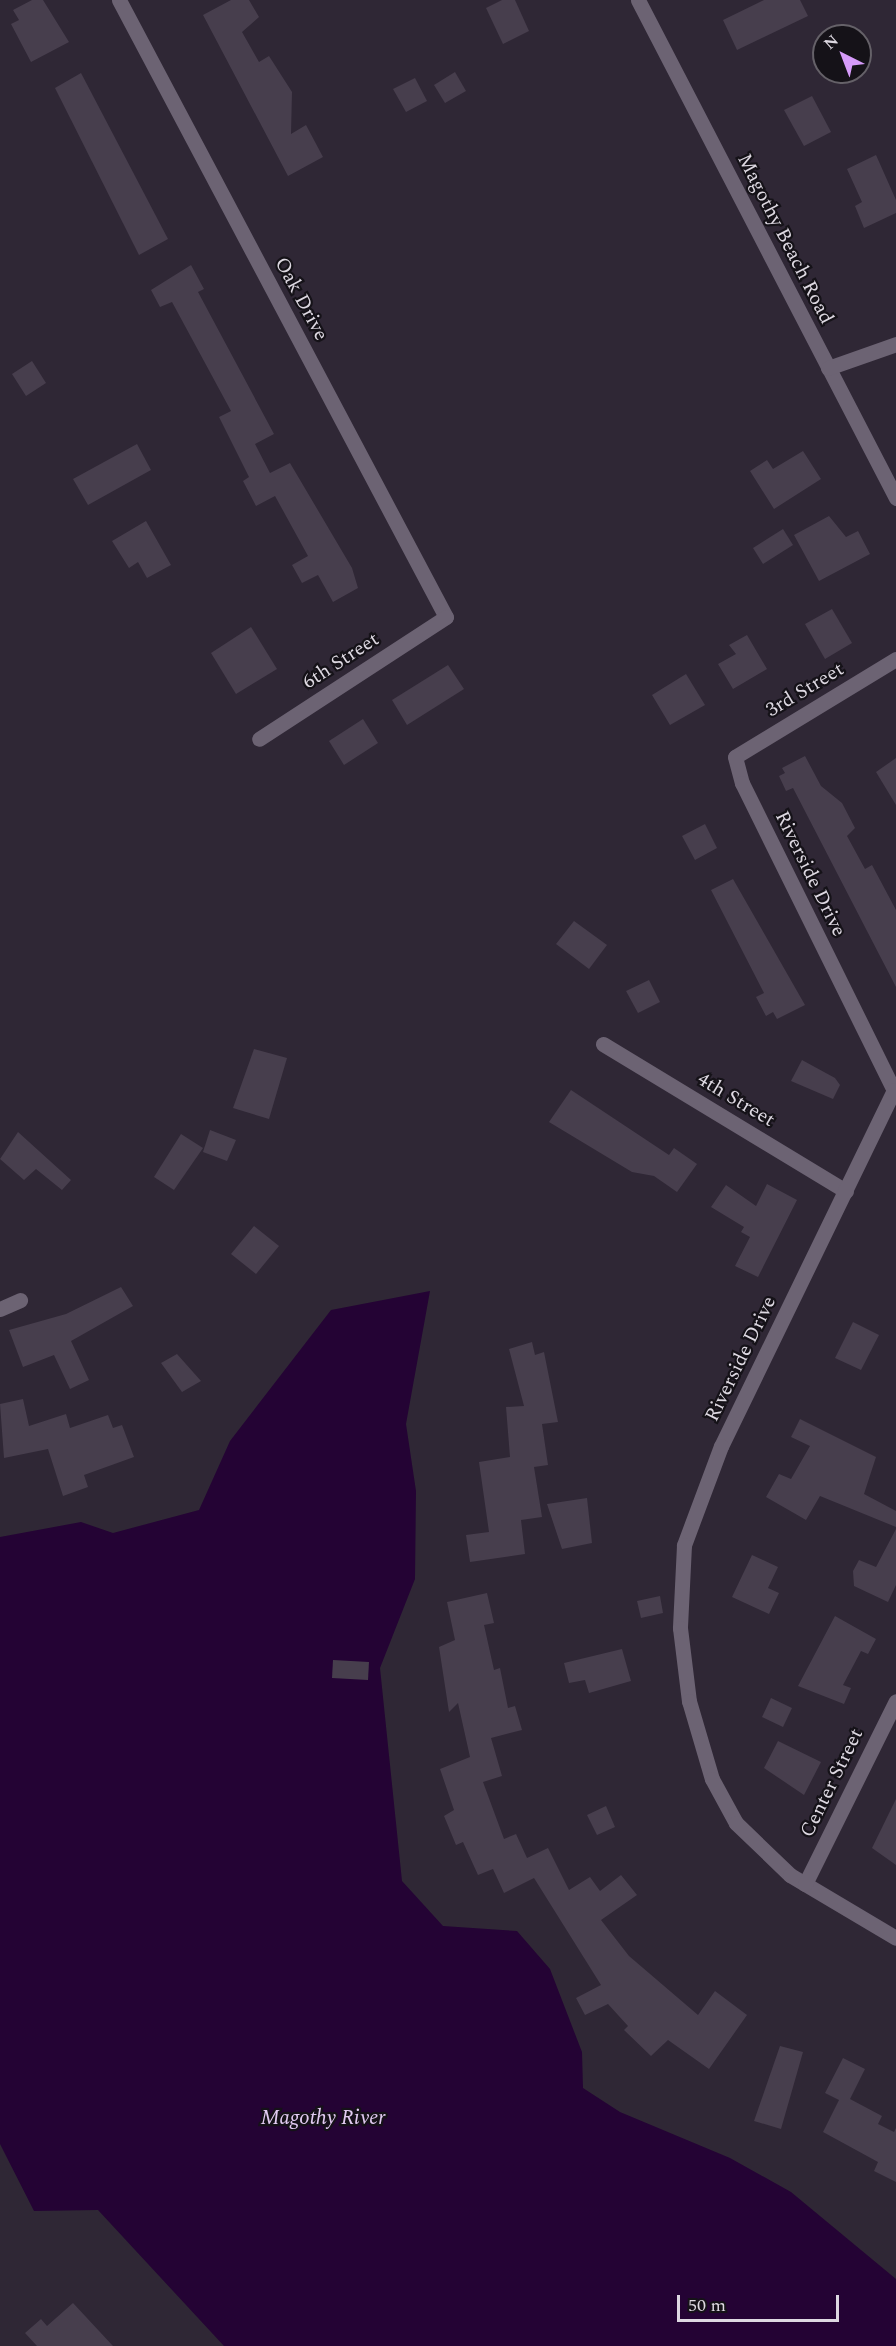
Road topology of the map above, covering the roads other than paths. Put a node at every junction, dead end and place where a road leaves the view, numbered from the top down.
1 (119, 0) edge
2 (638, 0) edge
3 (896, 344) edge
4 (828, 368) junction
5 (896, 498) edge
6 (446, 617) joint
7 (896, 659) edge
8 (259, 739) dead end
9 (735, 757) joint
10 (603, 1044) dead end
11 (895, 1093) edge
12 (846, 1191) junction
13 (20, 1300) dead end
14 (0, 1309) edge
15 (896, 1701) edge
16 (805, 1884) junction
17 (896, 1938) edge

1 - 6 street, Oak Drive
2 - 4 street, Magothy Beach Road
3 - 4 street
4 - 5 street, Magothy Beach Road
6 - 8 street, 6th Street
7 - 9 street, 3rd Street
9 - 11 street, Riverside Drive
10 - 12 street, 4th Street
11 - 12 street, Riverside Drive
12 - 16 street, Riverside Drive
13 - 14 street
15 - 16 street, Center Street
16 - 17 street, Riverside Drive

